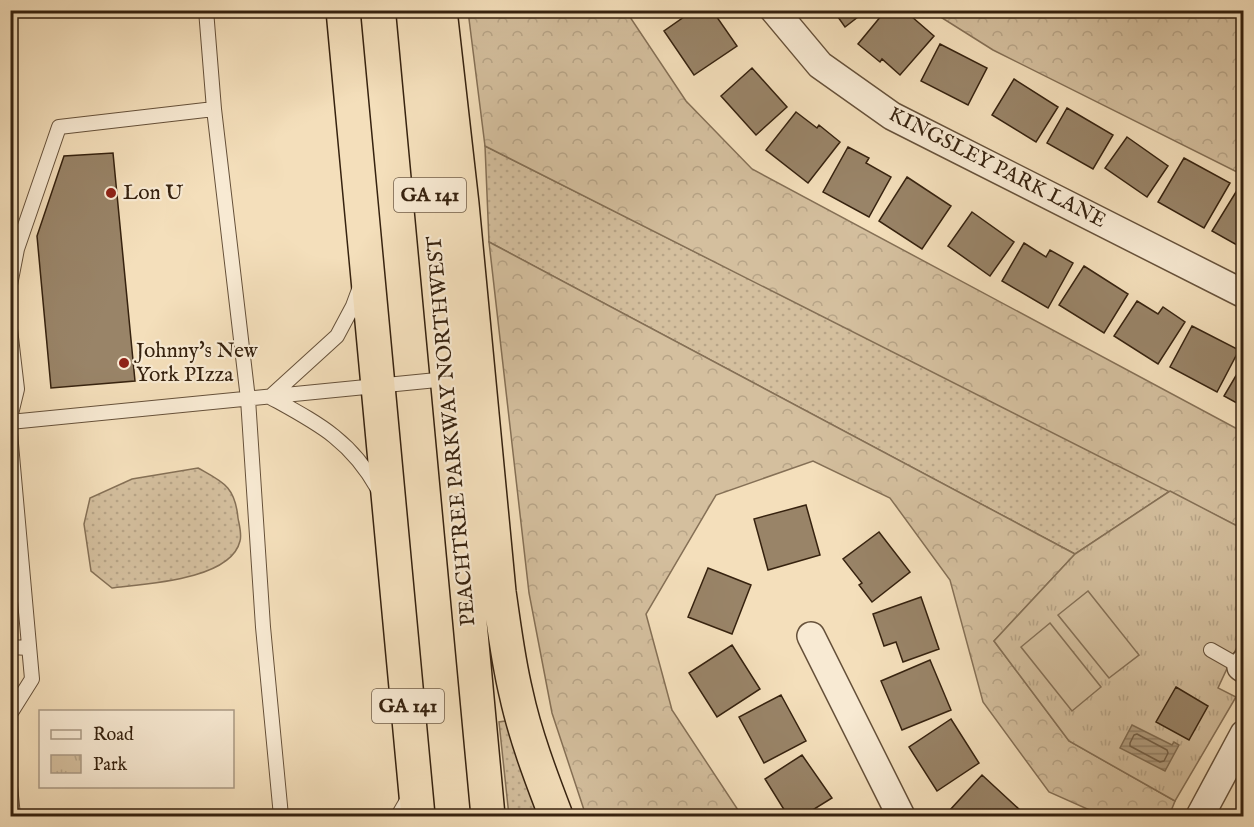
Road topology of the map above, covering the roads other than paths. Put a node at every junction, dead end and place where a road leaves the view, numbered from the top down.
1 (206, 10) edge
2 (343, 10) edge
3 (413, 10) edge
4 (440, 10) edge
5 (774, 10) edge
6 (214, 109) junction
7 (366, 271) junction
8 (10, 285) edge
9 (1244, 294) edge
10 (10, 329) edge
11 (447, 379) junction
12 (378, 385) junction
13 (270, 396) junction
14 (248, 399) junction
15 (10, 420) edge
16 (10, 433) edge
17 (391, 516) junction
18 (812, 636) dead end
19 (10, 647) edge
20 (29, 648) junction
21 (1211, 650) dead end
22 (1243, 666) edge
23 (10, 714) edge
24 (1244, 734) edge
25 (10, 786) edge
26 (416, 802) edge
27 (13, 816) edge
28 (281, 816) edge
29 (398, 816) edge
30 (488, 816) edge
31 (556, 816) edge
32 (902, 816) edge
33 (1200, 816) edge

1 - 6 lane
2 - 7 highway, GA 141
3 - 11 highway, PEACHTREE PARKWAY NORTHWEST / GA 141
4 - 31 highway
5 - 9 street, KINGSLEY PARK LANE
6 - 8 lane
6 - 14 lane
7 - 12 highway, GA 141
7 - 13 lane
10 - 15 lane
11 - 12 lane
11 - 30 highway, PEACHTREE PARKWAY NORTHWEST / GA 141
12 - 13 lane
12 - 17 highway, GA 141
13 - 14 lane
13 - 17 lane
14 - 15 lane
14 - 28 lane
16 - 20 lane
17 - 26 highway, GA 141
18 - 32 street
19 - 20 lane
20 - 23 lane
21 - 22 lane
24 - 33 street
25 - 27 lane
26 - 29 lane

